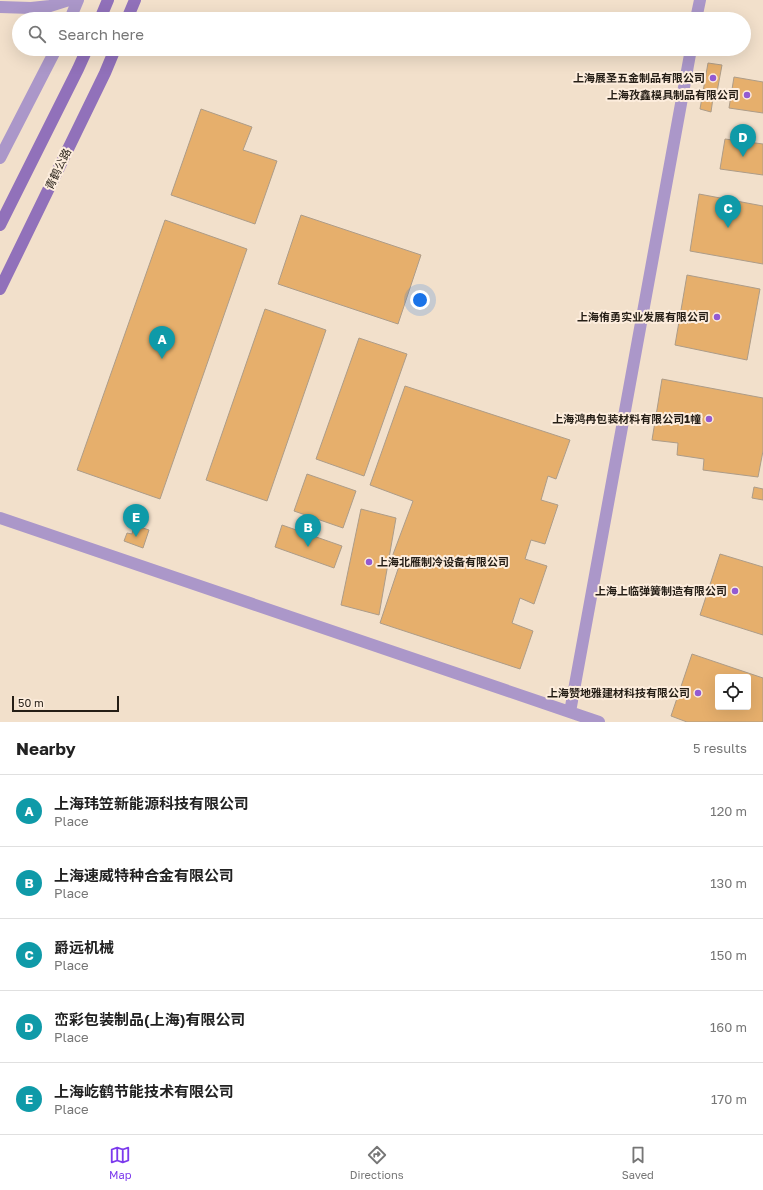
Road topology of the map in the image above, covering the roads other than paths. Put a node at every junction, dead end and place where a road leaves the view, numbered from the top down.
1 (69, 0) edge
2 (78, 0) edge
3 (108, 0) edge
4 (136, 0) edge
5 (700, 0) edge
6 (0, 8) edge
7 (72, 12) edge
8 (103, 12) edge
9 (130, 12) edge
10 (697, 12) edge
11 (53, 56) edge
12 (84, 56) edge
13 (112, 56) edge
14 (690, 56) edge
15 (0, 158) edge
16 (0, 225) edge
17 (0, 289) edge
18 (0, 518) edge
19 (570, 712) junction
20 (599, 722) edge

1 - 6 street
2 - 7 street
3 - 8 main road
4 - 9 main road
5 - 10 street
11 - 15 street
12 - 16 main road
13 - 17 main road, 青鹤公路
14 - 19 street
18 - 19 street
19 - 20 street

